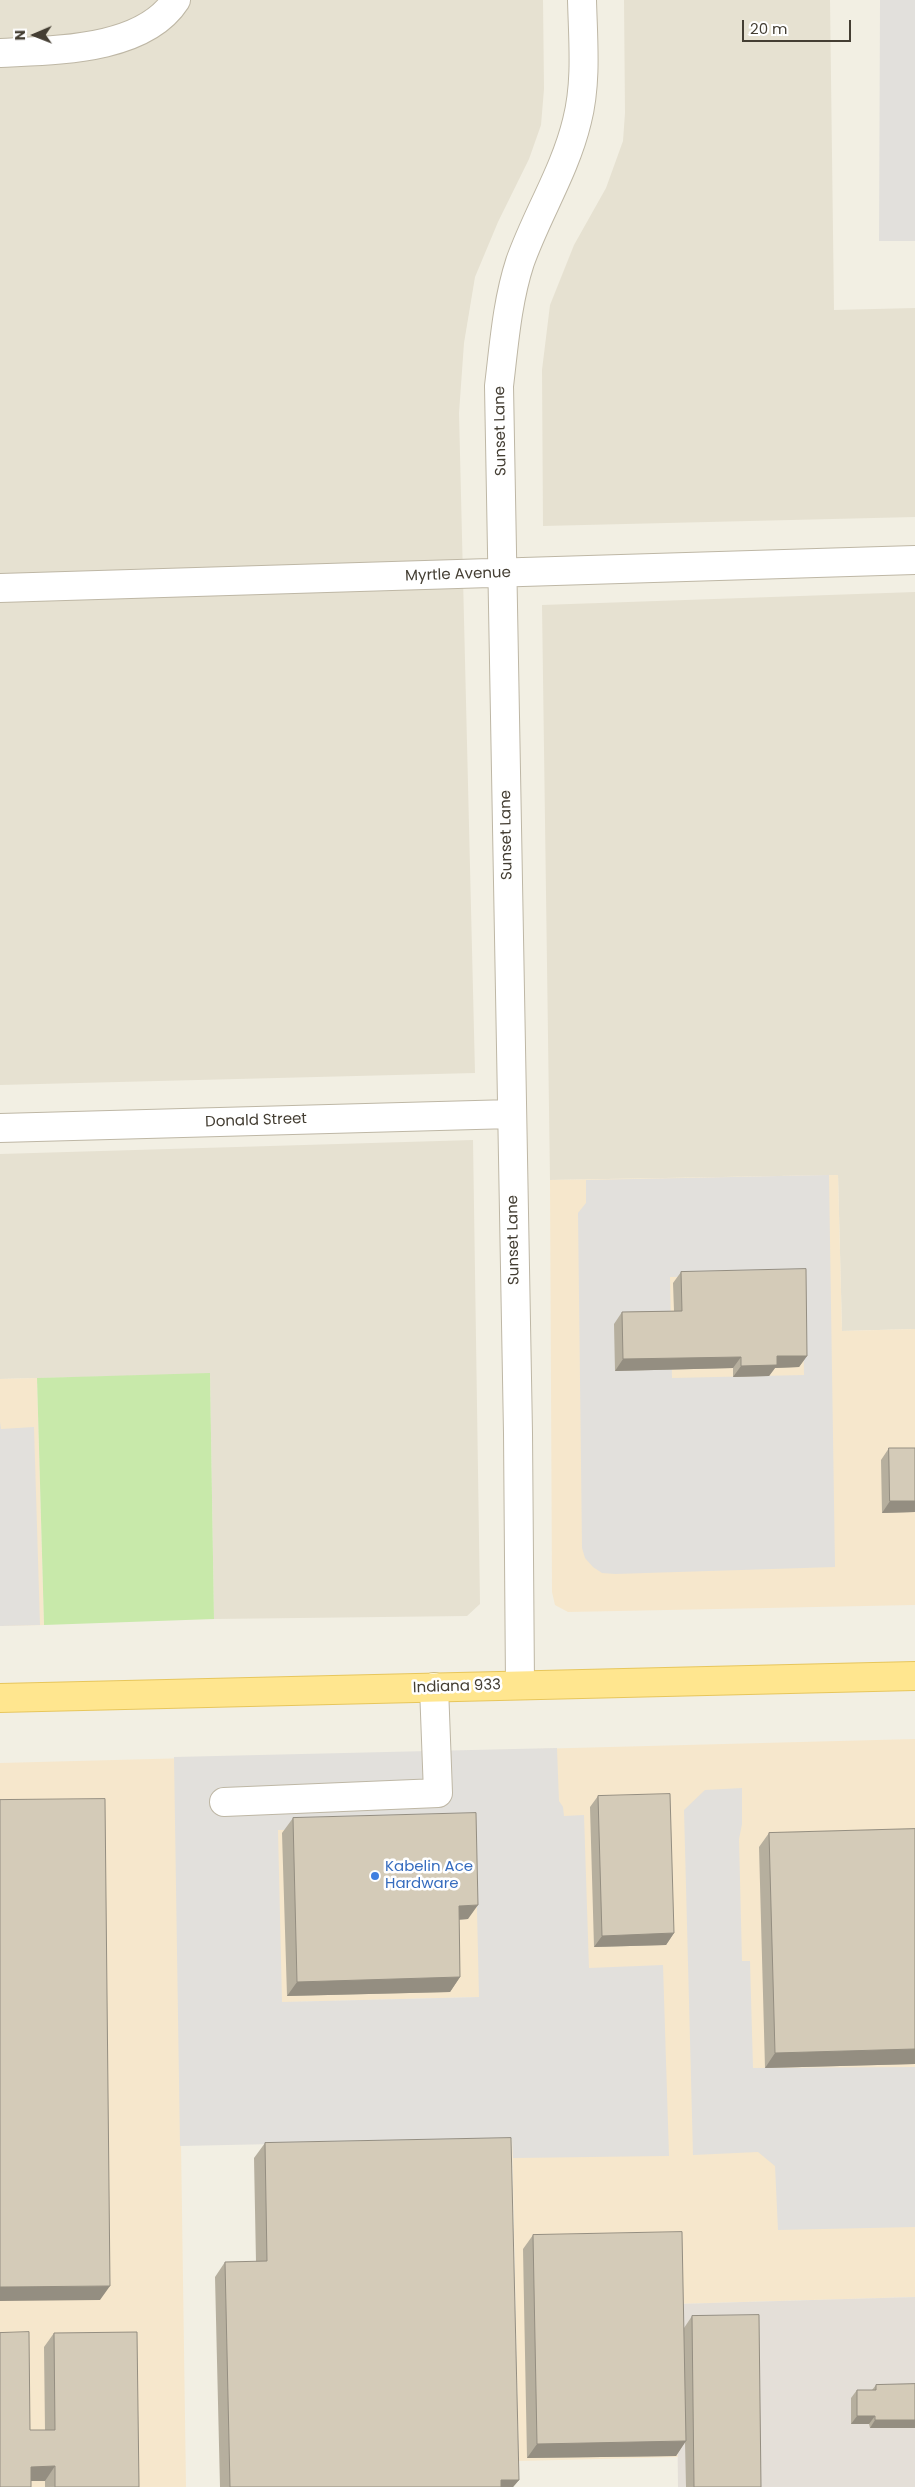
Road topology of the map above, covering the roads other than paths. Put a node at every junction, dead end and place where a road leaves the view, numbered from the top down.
1 (176, 0) edge
2 (582, 0) edge
3 (0, 53) edge
4 (915, 560) edge
5 (503, 574) junction
6 (0, 588) edge
7 (512, 1114) junction
8 (0, 1128) edge
9 (915, 1676) edge
10 (520, 1685) junction
11 (434, 1687) junction
12 (0, 1698) edge
13 (224, 1802) dead end

1 - 3 street
2 - 5 street, Sunset Lane
4 - 5 street, Myrtle Avenue
5 - 6 street, Myrtle Avenue
5 - 7 street, Sunset Lane
7 - 8 street, Donald Street
7 - 10 street, Sunset Lane
9 - 10 main road, Indiana 933
10 - 11 main road, Indiana 933
11 - 12 main road, Indiana 933
11 - 13 street

